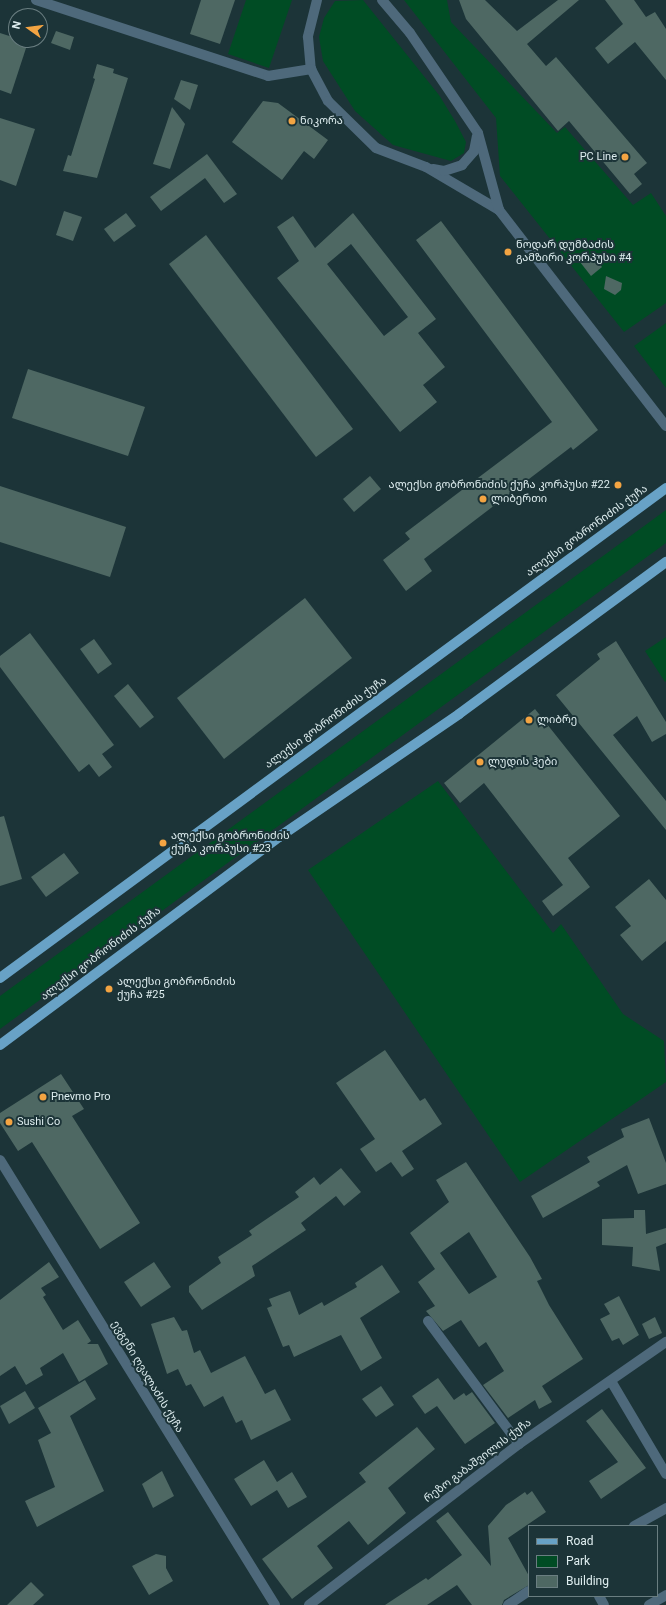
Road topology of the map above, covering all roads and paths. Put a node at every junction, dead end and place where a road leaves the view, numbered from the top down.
1 (36, 0) edge
2 (317, 0) edge
3 (382, 0) edge
4 (311, 69) junction
5 (478, 132) junction
6 (426, 167) junction
7 (499, 210) junction
8 (666, 426) edge
9 (666, 488) edge
10 (666, 562) edge
11 (0, 978) edge
12 (0, 1045) edge
13 (0, 1160) edge
14 (428, 1321) dead end
15 (666, 1342) edge
16 (611, 1381) junction
17 (519, 1444) junction
18 (666, 1474) edge
19 (666, 1508) edge
20 (636, 1525) edge
21 (528, 1592) edge
22 (666, 1594) edge
23 (275, 1605) edge
24 (310, 1605) edge
25 (508, 1605) edge
26 (649, 1605) edge

1 - 4 street
2 - 4 street
3 - 5 street
4 - 6 street
5 - 6 street
5 - 7 street
6 - 7 street
7 - 8 street
9 - 11 main road, ალექსი გობრონიძის ქუჩა
10 - 12 main road, ალექსი გობრონიძის ქუჩა
13 - 23 street, ევგენი ღვალაძის ქუჩა
14 - 17 street
15 - 16 street, რეზო გაბაშვილის ქუჩა
16 - 17 street, რეზო გაბაშვილის ქუჩა
16 - 18 street
17 - 24 street, რეზო გაბაშვილის ქუჩა
19 - 20 street
21 - 25 street
22 - 26 street

